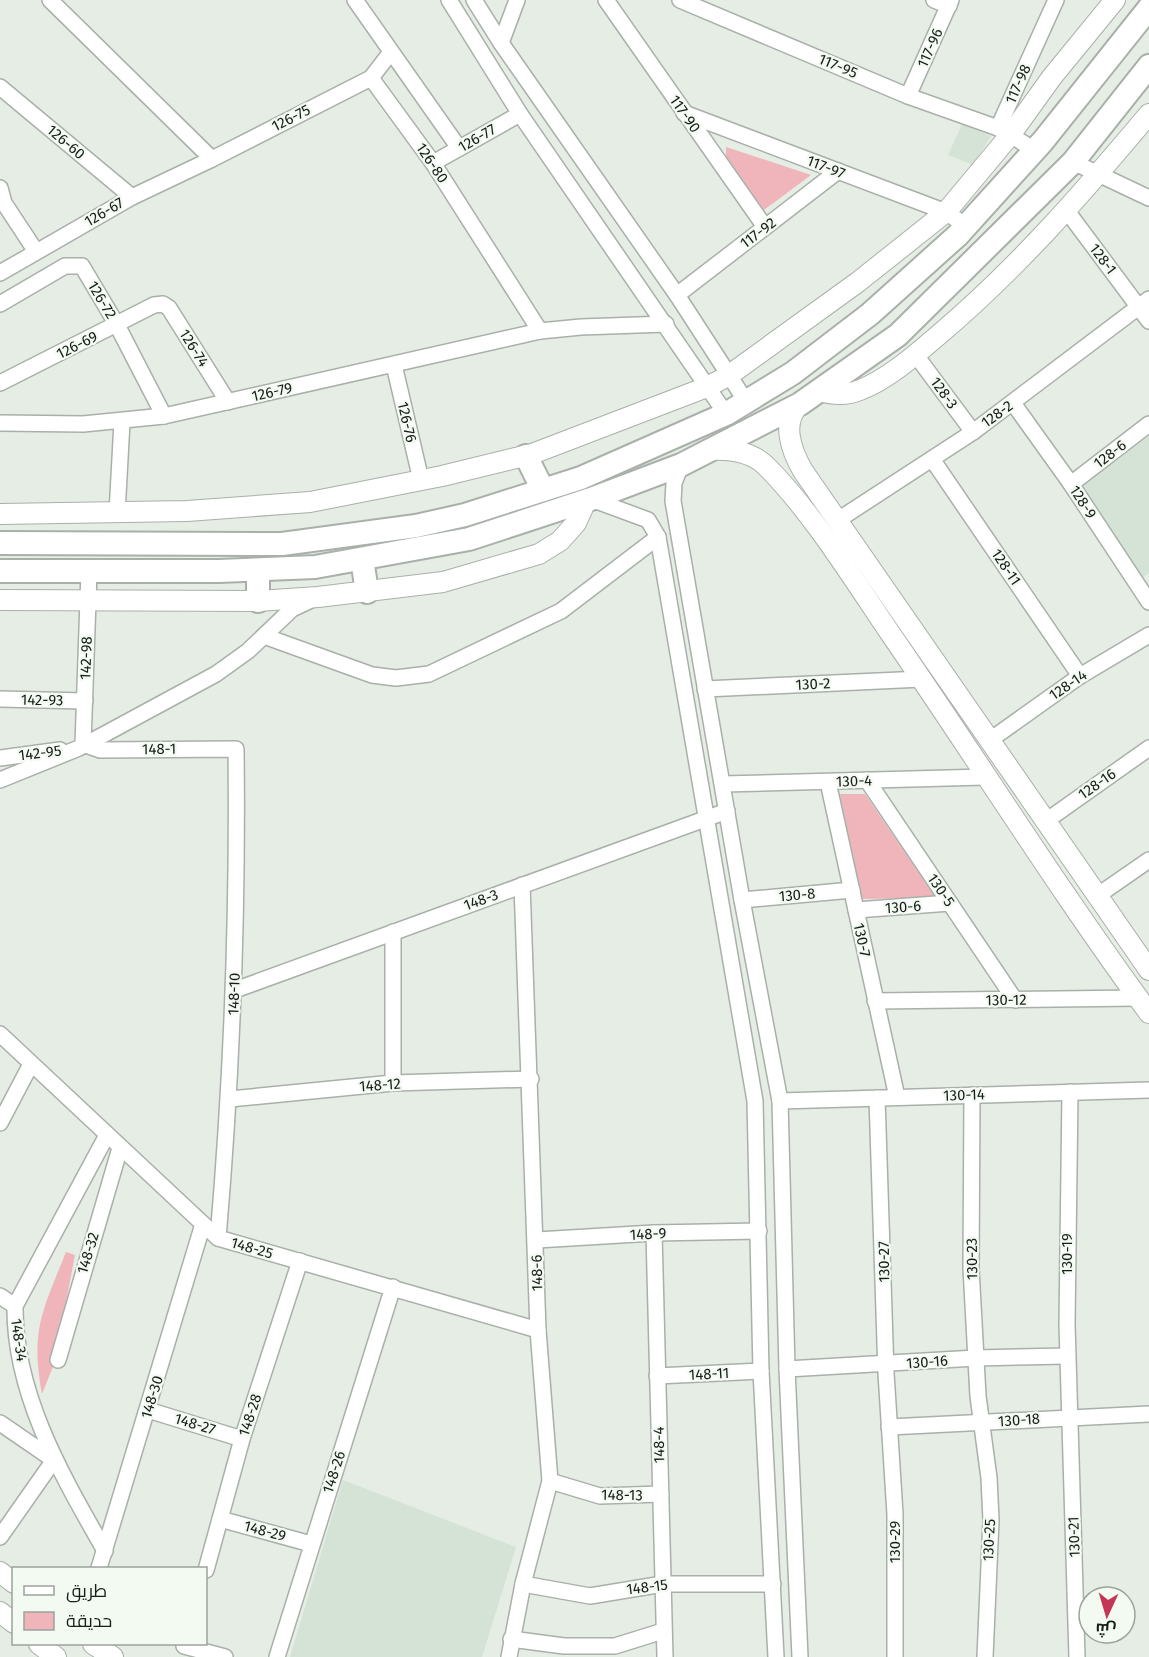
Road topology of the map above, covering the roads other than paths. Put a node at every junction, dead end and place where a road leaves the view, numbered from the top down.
1 (50, 0) edge
2 (355, 0) edge
3 (449, 0) edge
4 (474, 0) edge
5 (518, 0) edge
6 (606, 0) edge
7 (680, 0) edge
8 (1056, 0) edge
9 (1115, 0) edge
10 (945, 2) edge
11 (1149, 8) edge
12 (501, 43) junction
13 (391, 52) junction
14 (1149, 66) edge
15 (371, 78) junction
16 (0, 87) edge
17 (908, 96) junction
18 (684, 113) junction
19 (520, 114) junction
20 (1149, 114) edge
21 (1005, 131) junction
22 (459, 148) junction
23 (1035, 150) junction
24 (212, 159) junction
25 (1073, 162) junction
26 (434, 163) junction
27 (838, 171) junction
28 (1098, 175) junction
29 (0, 188) edge
30 (132, 197) junction
31 (1149, 198) edge
32 (1067, 211) junction
33 (946, 212) junction
34 (966, 226) junction
35 (765, 227) junction
36 (35, 250) junction
37 (0, 273) edge
38 (677, 295) junction
39 (1144, 303) edge
40 (0, 304) edge
41 (154, 304) joint
42 (1149, 321) edge
43 (666, 324) junction
44 (117, 325) junction
45 (540, 331) junction
46 (915, 354) junction
47 (394, 365) junction
48 (729, 376) junction
49 (0, 383) edge
50 (707, 387) junction
51 (819, 391) junction
52 (228, 402) junction
53 (747, 403) junction
54 (1013, 403) junction
55 (800, 404) junction
56 (726, 414) junction
57 (164, 416) junction
58 (122, 422) junction
59 (0, 423) edge
60 (1149, 424) edge
61 (973, 432) junction
62 (710, 450) junction
63 (526, 456) junction
64 (932, 459) junction
65 (681, 465) junction
66 (421, 480) junction
67 (1071, 484) junction
68 (543, 490) junction
69 (588, 500) junction
70 (117, 513) junction
71 (0, 514) edge
72 (838, 520) junction
73 (658, 537) junction
74 (0, 543) edge
75 (282, 544) junction
76 (245, 545) junction
77 (362, 559) junction
78 (284, 569) junction
79 (252, 570) junction
80 (0, 571) edge
81 (89, 571) junction
82 (367, 592) junction
83 (1147, 594) edge
84 (318, 597) junction
85 (0, 600) edge
86 (88, 600) junction
87 (258, 601) junction
88 (1149, 634) edge
89 (264, 636) junction
90 (931, 655) junction
91 (917, 672) junction
92 (1080, 676) junction
93 (705, 689) junction
94 (0, 699) edge
95 (85, 701) junction
96 (990, 740) junction
97 (81, 746) junction
98 (236, 748) joint
99 (1149, 748) edge
100 (0, 758) edge
101 (985, 777) junction
102 (0, 780) edge
103 (867, 780) junction
104 (828, 782) junction
105 (723, 784) junction
106 (727, 810) junction
107 (706, 818) junction
108 (1046, 821) junction
109 (1064, 848) junction
110 (1040, 856) junction
111 (1149, 860) edge
112 (522, 885) junction
113 (852, 890) junction
114 (1097, 896) junction
115 (742, 900) junction
116 (950, 903) junction
117 (856, 910) junction
118 (393, 932) junction
119 (1149, 970) edge
120 (235, 990) junction
121 (1015, 1000) junction
122 (875, 1001) junction
123 (1143, 1005) edge
124 (0, 1034) edge
125 (31, 1064) junction
126 (531, 1079) junction
127 (393, 1083) junction
128 (1149, 1090) edge
129 (1070, 1092) junction
130 (972, 1095) junction
131 (897, 1097) junction
132 (877, 1098) junction
133 (230, 1099) junction
134 (780, 1101) junction
135 (0, 1122) edge
136 (107, 1135) junction
137 (120, 1148) junction
138 (203, 1224) junction
139 (759, 1231) junction
140 (654, 1233) junction
141 (218, 1238) junction
142 (537, 1240) junction
143 (300, 1261) junction
144 (393, 1287) junction
145 (0, 1296) edge
146 (15, 1306) junction
147 (538, 1330) junction
148 (1067, 1356) junction
149 (976, 1358) junction
150 (58, 1360) dead end
151 (886, 1365) junction
152 (787, 1369) junction
153 (760, 1371) junction
154 (657, 1376) junction
155 (148, 1410) junction
156 (1149, 1414) edge
157 (1069, 1416) junction
158 (981, 1422) junction
159 (0, 1423) edge
160 (890, 1427) junction
161 (242, 1439) junction
162 (54, 1460) junction
163 (550, 1481) junction
164 (660, 1494) junction
165 (220, 1519) junction
166 (0, 1537) edge
167 (311, 1544) junction
168 (105, 1551) junction
169 (100, 1567) edge
170 (207, 1567) edge
171 (0, 1572) edge
172 (12, 1581) edge
173 (522, 1584) junction
174 (663, 1584) junction
175 (773, 1584) junction
176 (0, 1612) edge
177 (12, 1621) edge
178 (663, 1631) junction
179 (511, 1639) junction
180 (95, 1645) edge
181 (183, 1649) edge
182 (113, 1657) edge
183 (225, 1657) edge
184 (277, 1657) edge
185 (508, 1657) edge
186 (665, 1657) edge
187 (776, 1657) edge
188 (800, 1657) edge
189 (895, 1657) edge
190 (985, 1657) edge
191 (1077, 1657) edge

1 - 24 street
2 - 13 street
3 - 19 street
4 - 12 street
5 - 12 street
6 - 18 street, 117-90
7 - 17 street, 117-95
8 - 21 street, 117-98
9 - 21 main road
10 - 17 street, 117-96
11 - 23 highway
12 - 38 street
13 - 15 street
13 - 22 street
14 - 25 highway
15 - 24 street, 126-75
15 - 26 street, 126-80
16 - 30 street, 126-60
17 - 21 street, 117-95
18 - 27 street, 117-97
18 - 35 street, 117-90
19 - 22 street, 126-77
19 - 43 street
20 - 28 main road
21 - 23 street
21 - 33 main road
22 - 26 street, 126-77
23 - 34 highway
24 - 30 street, 126-67
25 - 28 street
25 - 51 highway
26 - 45 street, 126-80
27 - 33 street, 117-97
27 - 35 street, 117-92
28 - 31 street
28 - 32 main road
29 - 36 street
30 - 36 street, 126-67
32 - 39 street, 128-1
32 - 46 main road
33 - 34 street, 117-97
33 - 48 main road
34 - 53 highway
35 - 38 street, 117-92
36 - 37 street, 126-67
38 - 48 street
39 - 42 street, 128-1
39 - 54 street, 128-2
40 - 44 street, 126-72
41 - 44 street, 126-69
41 - 52 street, 126-74
43 - 45 street, 126-79
43 - 50 street
44 - 49 street, 126-69
44 - 57 street, 126-72
45 - 47 street, 126-79
46 - 51 main road
46 - 61 street, 128-3
47 - 52 street, 126-79
47 - 66 street, 126-76
48 - 50 main road
48 - 53 street
50 - 56 street
50 - 63 main road
51 - 55 highway
52 - 57 street, 126-79
53 - 56 highway
54 - 61 street, 128-2
54 - 67 street, 128-9
55 - 62 highway
55 - 72 main road
56 - 68 highway
57 - 58 street, 126-79
58 - 59 street, 126-79
58 - 70 street
60 - 67 street, 128-6
61 - 64 street, 128-2
62 - 65 highway
62 - 91 main road
63 - 66 main road
63 - 68 highway
64 - 72 street, 128-2
64 - 92 street, 128-11
65 - 69 highway
65 - 93 street
66 - 70 main road
67 - 83 street, 128-9
68 - 75 highway
69 - 73 street
69 - 77 highway
69 - 82 main road
70 - 71 main road
72 - 90 main road
73 - 89 street
73 - 107 street
74 - 76 highway
75 - 76 highway
75 - 78 highway
76 - 79 highway
77 - 78 highway
77 - 82 highway
78 - 79 highway
79 - 81 highway
79 - 87 highway
80 - 81 highway
81 - 86 street, 142-98
82 - 84 main road
84 - 87 main road
84 - 89 street
85 - 86 main road
86 - 87 main road
86 - 95 street, 142-98
88 - 92 street, 128-14
89 - 97 street
90 - 91 main road
90 - 96 main road
91 - 93 street, 130-2
91 - 101 main road
92 - 96 street, 128-14
93 - 105 street
94 - 95 street, 142-93
95 - 97 street, 142-98
96 - 108 main road
97 - 98 street, 148-1
97 - 100 street, 142-95
97 - 102 street
98 - 120 street, 148-10
99 - 108 street, 128-16
101 - 103 street, 130-4
101 - 110 main road
103 - 104 street, 130-4
103 - 116 street, 130-5
104 - 105 street, 130-4
104 - 113 street, 130-7
105 - 106 street
106 - 107 street, 148-3
106 - 115 street
107 - 112 street, 148-3
107 - 139 street
108 - 109 main road
109 - 110 main road
109 - 114 main road
110 - 123 main road
111 - 114 street
112 - 118 street, 148-3
112 - 126 street, 148-6
113 - 115 street, 130-8
113 - 117 street, 130-7
114 - 119 main road
115 - 134 street
116 - 117 street, 130-6
116 - 121 street, 130-5
117 - 122 street, 130-7
118 - 120 street, 148-3
118 - 127 street
120 - 133 street, 148-10
121 - 122 street, 130-12
121 - 123 street, 130-12
122 - 131 street, 130-7
124 - 125 street, 148-25
125 - 135 street
125 - 136 street, 148-25
126 - 127 street, 148-12
126 - 142 street, 148-6
127 - 133 street, 148-12
128 - 129 street, 130-14
129 - 130 street, 130-14
129 - 148 street, 130-19
130 - 131 street, 130-14
130 - 149 street, 130-23
131 - 132 street, 130-14
132 - 134 street, 130-14
132 - 151 street, 130-27
133 - 141 street, 148-10
134 - 152 street
136 - 137 street, 148-25
136 - 146 street, 148-34
137 - 138 street, 148-25
137 - 150 street, 148-32
138 - 141 street, 148-25
138 - 155 street, 148-30
139 - 140 street, 148-9
139 - 153 street
140 - 142 street, 148-9
140 - 154 street, 148-4
141 - 143 street, 148-25
142 - 147 street, 148-6
143 - 144 street, 148-25
143 - 161 street, 148-28
144 - 147 street, 148-25
144 - 167 street, 148-26
145 - 146 street
146 - 162 street, 148-34
147 - 163 street, 148-6
148 - 149 street, 130-16
148 - 157 street, 130-19
149 - 151 street, 130-16
149 - 158 street, 130-23
151 - 152 street, 130-16
151 - 160 street, 130-27
152 - 188 street
153 - 154 street, 148-11
153 - 175 street
154 - 164 street, 148-4
155 - 161 street, 148-27
155 - 168 street, 148-30
156 - 157 street, 130-18
157 - 158 street, 130-18
157 - 191 street, 130-21
158 - 160 street, 130-18
158 - 190 street, 130-25
159 - 162 street
160 - 189 street, 130-29
161 - 165 street, 148-28
162 - 166 street
162 - 168 street, 148-34
163 - 164 street, 148-13
163 - 173 street, 148-6
164 - 174 street, 148-4
165 - 167 street, 148-29
165 - 170 street, 148-28
167 - 184 street, 148-26
168 - 169 street, 148-30
171 - 172 main road
173 - 174 street, 148-15
173 - 179 street, 148-6
174 - 175 street, 148-15
174 - 178 street, 148-4
175 - 187 street
176 - 177 main road
178 - 179 street
178 - 186 street, 148-4
179 - 185 street, 148-6
180 - 182 main road
181 - 183 street

